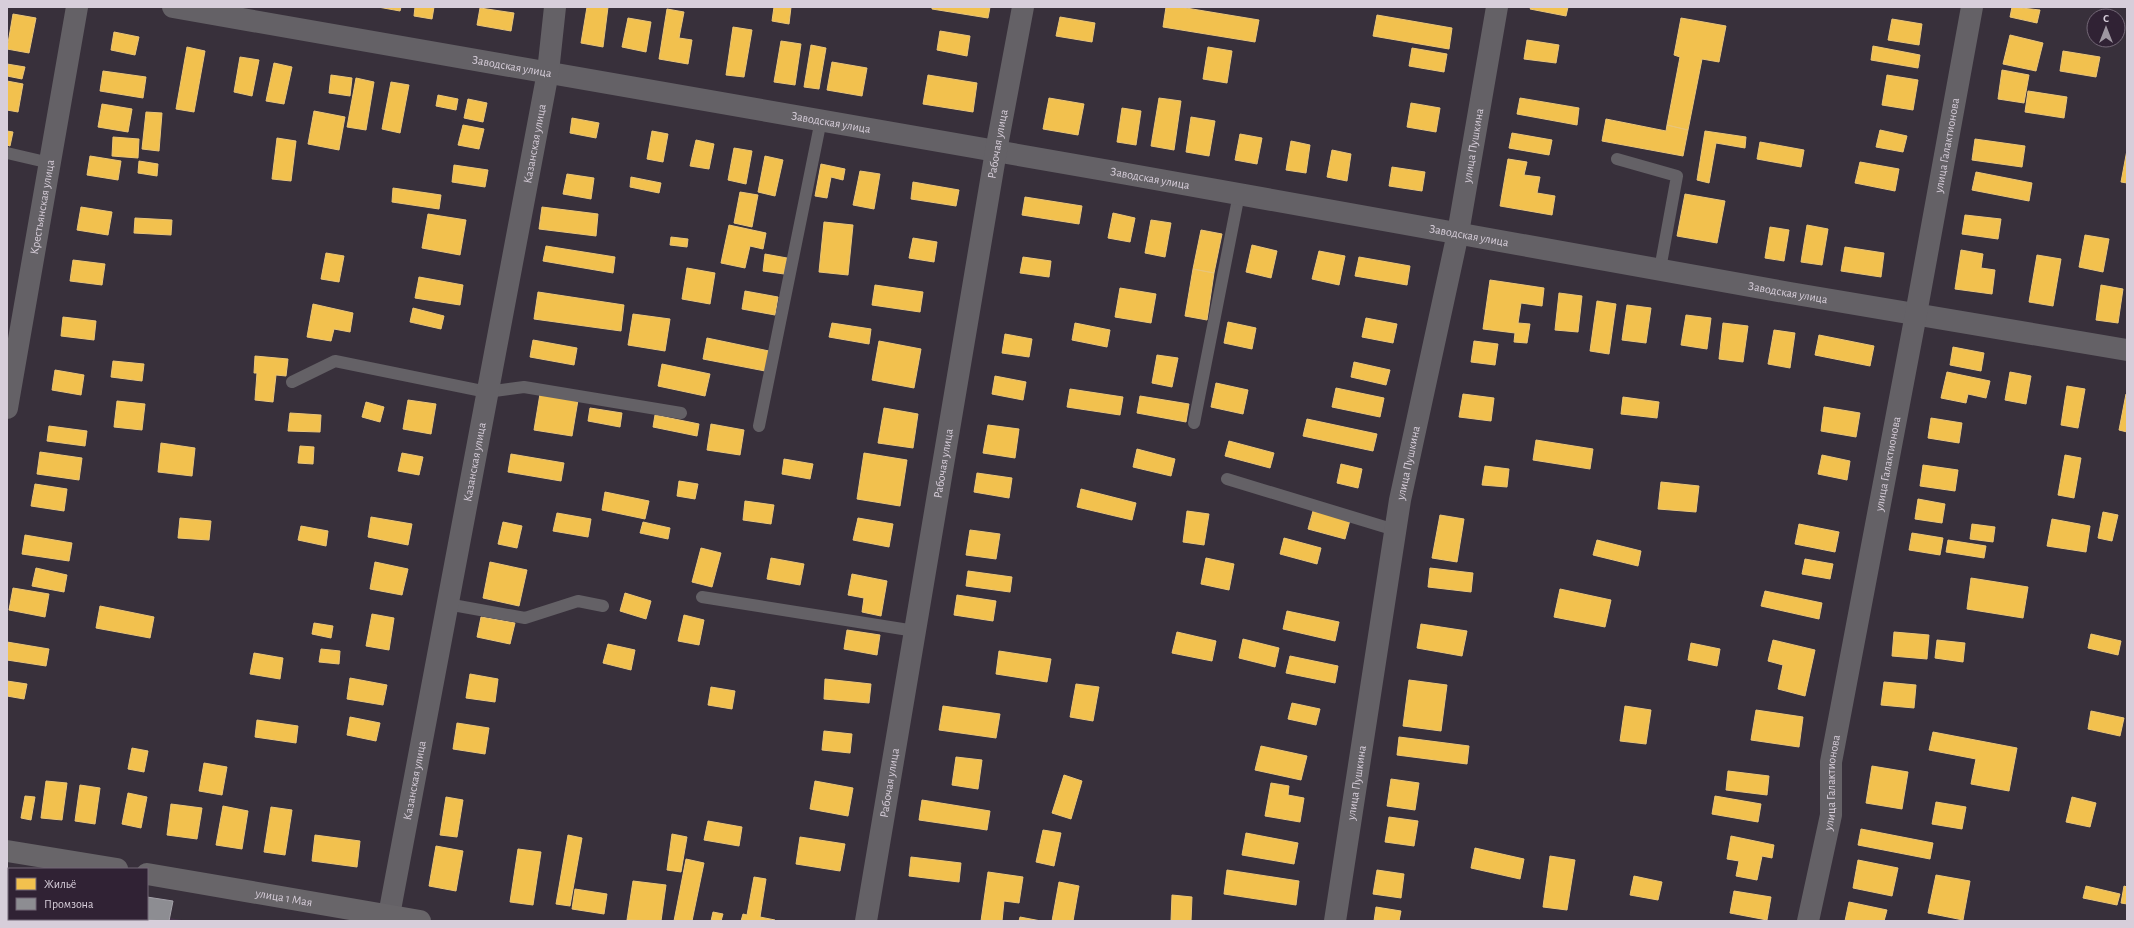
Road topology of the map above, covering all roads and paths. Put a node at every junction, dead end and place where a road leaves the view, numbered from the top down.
1 (77, 7) edge
2 (173, 7) edge
3 (555, 7) edge
4 (1023, 7) edge
5 (1497, 7) edge
6 (1972, 7) edge
7 (548, 72) junction
8 (821, 120) junction
9 (996, 151) junction
10 (7, 153) edge
11 (1617, 159) dead end
12 (50, 163) junction
13 (1239, 194) junction
14 (1458, 233) junction
15 (1660, 270) junction
16 (1916, 314) junction
17 (2127, 350) edge
18 (292, 382) dead end
19 (487, 392) junction
20 (7, 408) edge
21 (681, 413) dead end
22 (1194, 424) dead end
23 (759, 426) dead end
24 (1228, 479) dead end
25 (1395, 530) junction
26 (702, 597) dead end
27 (448, 604) junction
28 (603, 606) dead end
29 (915, 631) junction
30 (7, 851) edge
31 (111, 868) edge
32 (148, 874) edge
33 (389, 916) junction
34 (420, 921) edge
35 (866, 921) edge
36 (1335, 921) edge
37 (1808, 921) edge

1 - 12 street, Крестьянская улица
2 - 7 street, Заводская улица
3 - 7 street, Казанская улица
4 - 9 street, Рабочая улица
5 - 14 street, улица Пушкина
6 - 16 street, улица Галактионова
7 - 8 street, Заводская улица
7 - 19 street, Казанская улица
8 - 9 street, Заводская улица
8 - 23 lane
9 - 13 street, Заводская улица
9 - 29 street, Рабочая улица
10 - 12 lane
11 - 15 lane
12 - 20 street, Крестьянская улица
13 - 14 street, Заводская улица
13 - 22 lane
14 - 15 street, Заводская улица
14 - 25 street, улица Пушкина
15 - 16 street, Заводская улица
16 - 17 street, Заводская улица
16 - 37 street, улица Галактионова
18 - 19 lane
19 - 21 lane
19 - 27 street, Казанская улица
24 - 25 lane
25 - 36 street, улица Пушкина
26 - 29 lane
27 - 28 lane
27 - 33 street, Казанская улица
29 - 35 street, Рабочая улица
30 - 31 main road
32 - 33 main road, улица 1 Мая
33 - 34 main road, улица 1 Мая

